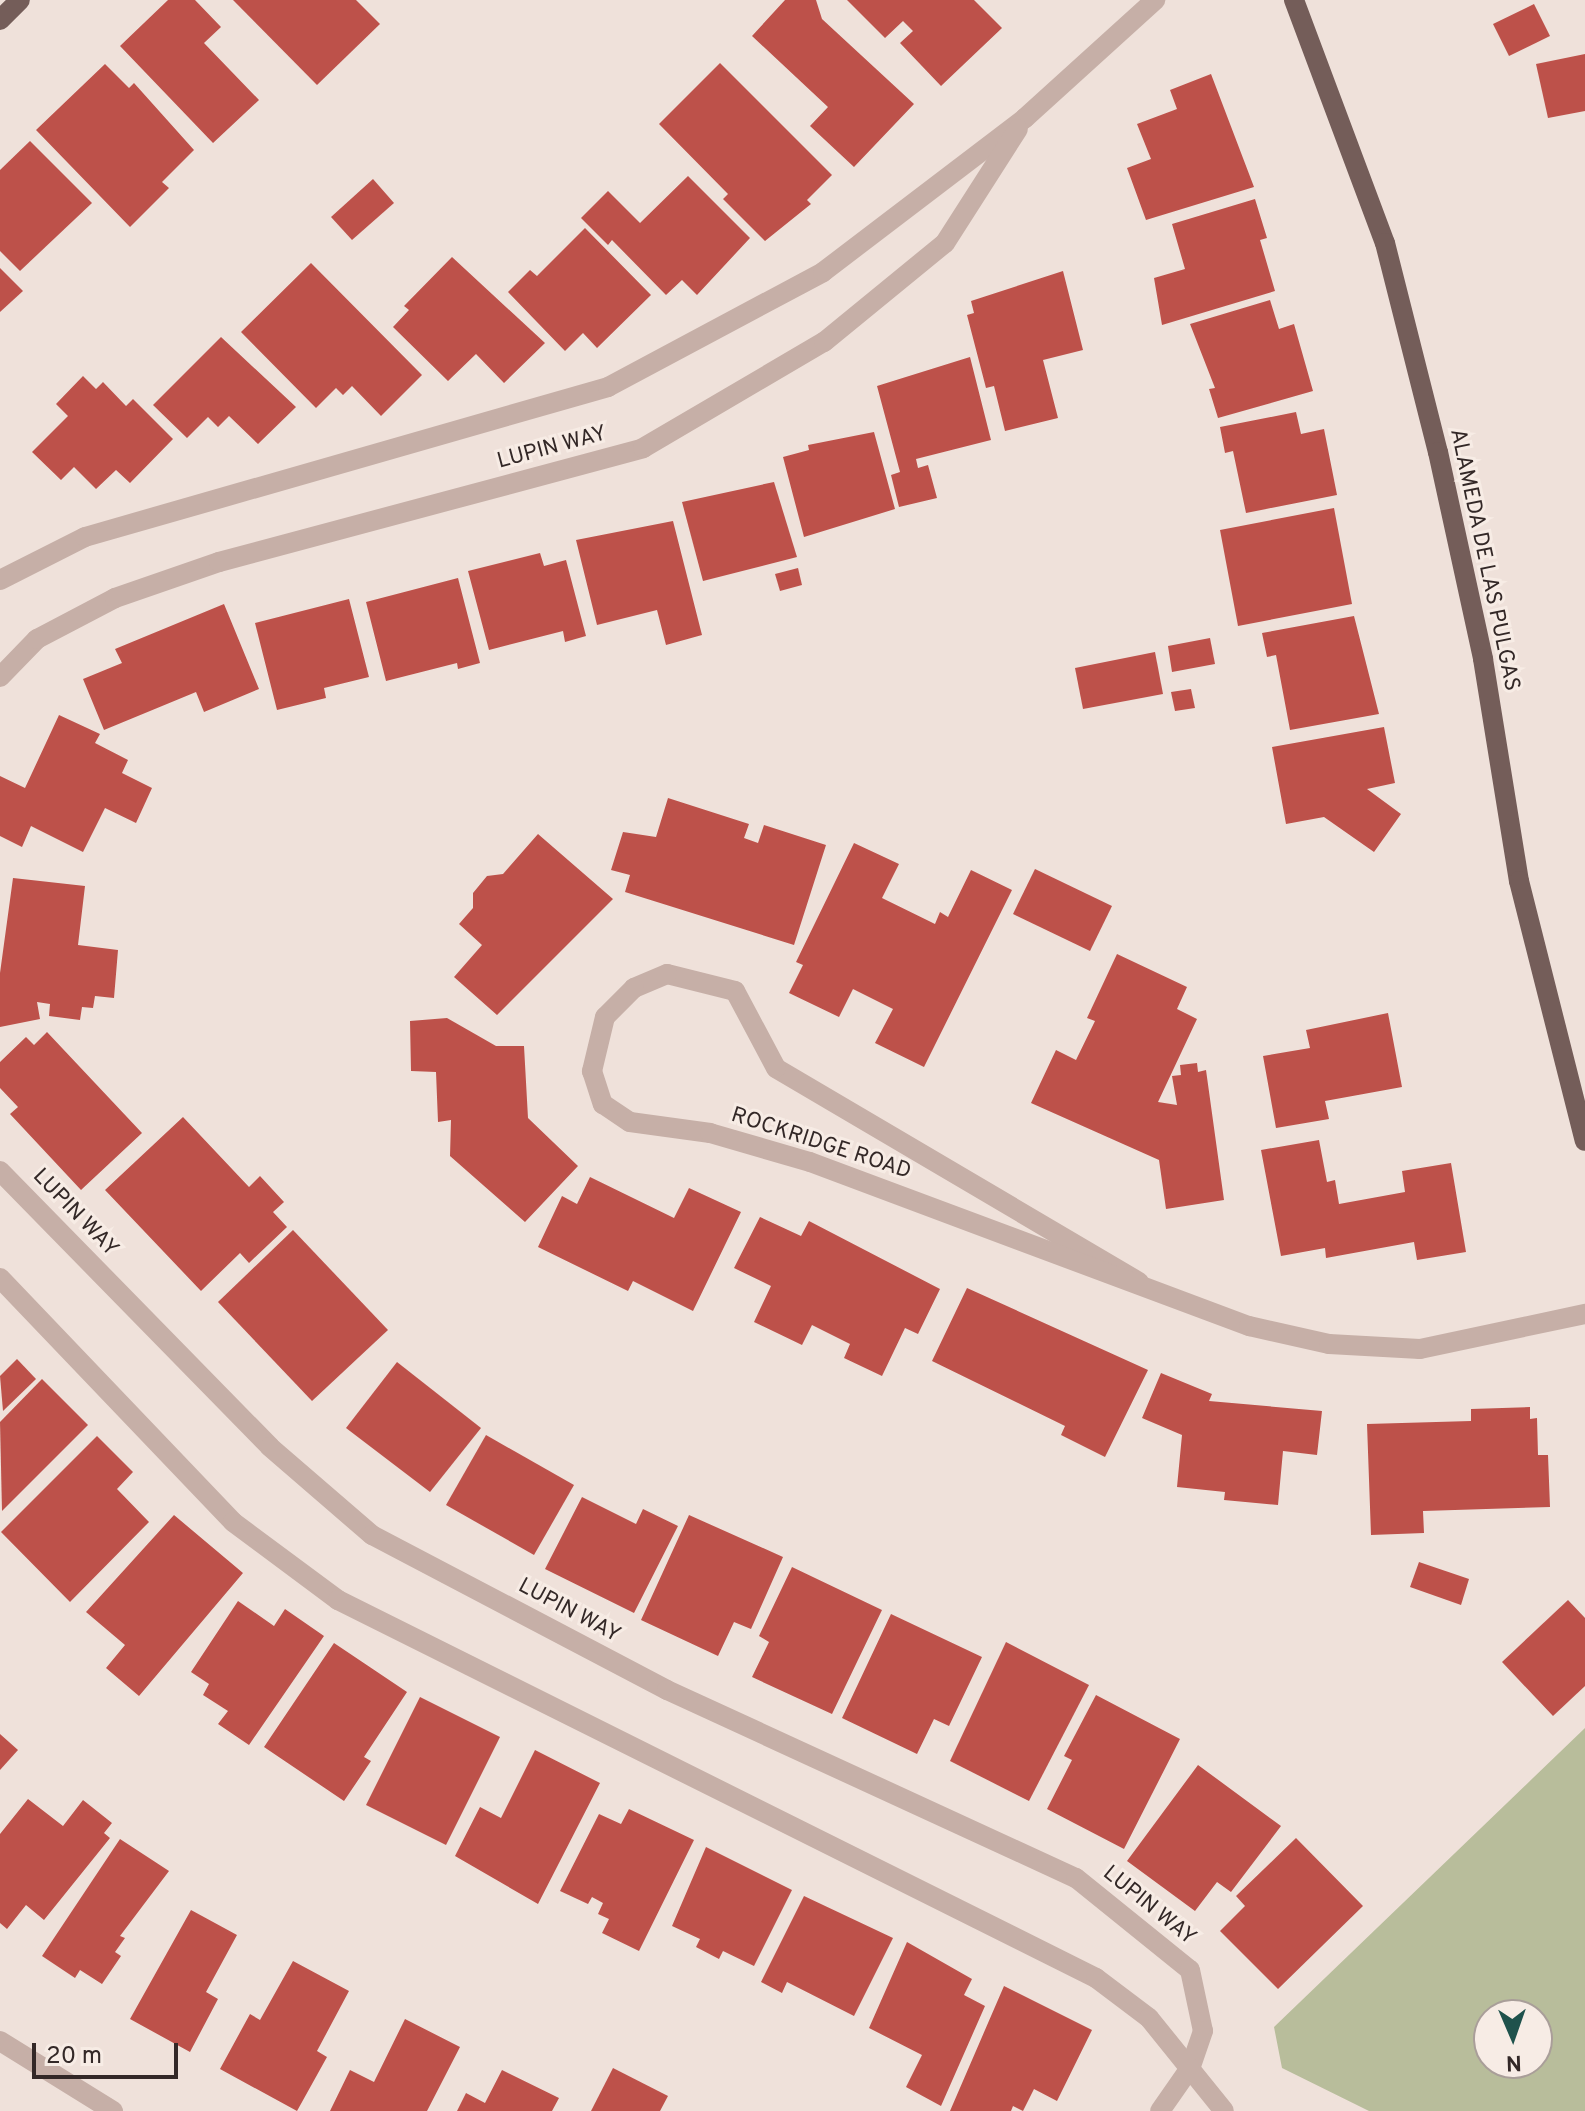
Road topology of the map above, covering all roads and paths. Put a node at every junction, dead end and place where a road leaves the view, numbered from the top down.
1 (20, 0) edge
2 (1155, 0) edge
3 (1294, 0) edge
4 (0, 20) edge
5 (1025, 118) junction
6 (0, 580) edge
7 (0, 677) edge
8 (1585, 1141) edge
9 (0, 1171) edge
10 (0, 1278) edge
11 (1139, 1282) junction
12 (1585, 1314) edge
13 (0, 2041) edge
14 (1190, 2068) junction
15 (113, 2111) edge
16 (1160, 2111) edge
17 (1224, 2111) edge

1 - 4 main road
2 - 5 street, LUPIN WAY
3 - 8 main road, ALAMEDA DE LAS PULGAS
5 - 6 street, LUPIN WAY
5 - 7 street, LUPIN WAY
9 - 14 street, LUPIN WAY
10 - 14 street
11 - 11 street, ROCKRIDGE ROAD
11 - 12 street, ROCKRIDGE ROAD
13 - 15 street
14 - 16 street, LUPIN WAY
14 - 17 street

